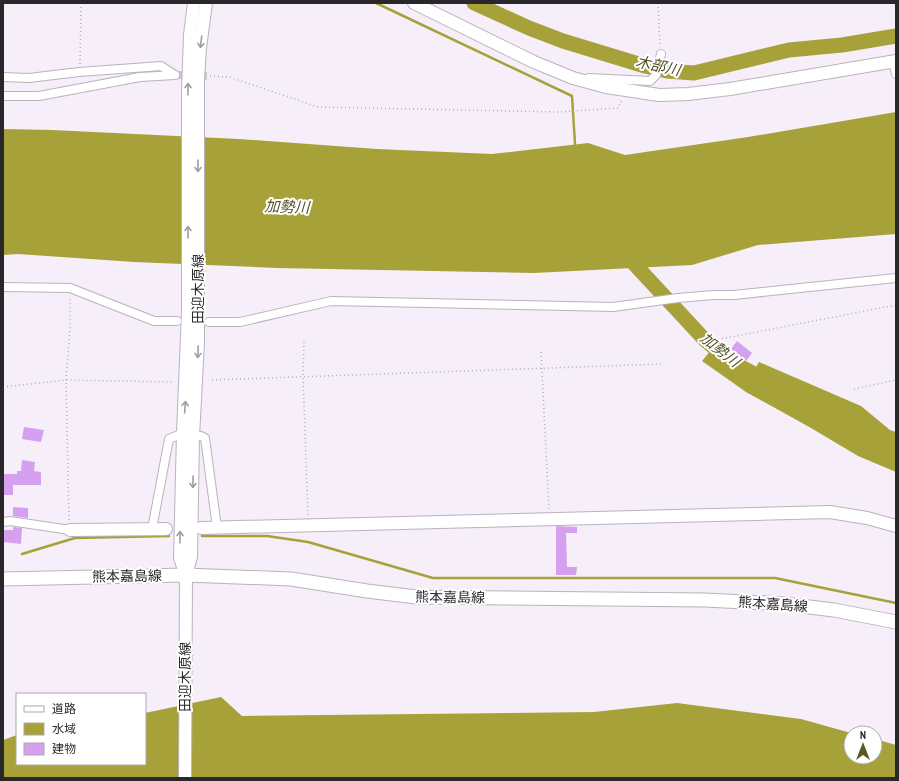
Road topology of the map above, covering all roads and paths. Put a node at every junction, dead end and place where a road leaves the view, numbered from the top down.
1 (81, 3) edge
2 (194, 3) edge
3 (206, 3) edge
4 (414, 3) edge
5 (658, 3) edge
6 (661, 54) joint
7 (894, 61) edge
8 (80, 72) junction
9 (896, 74) edge
10 (210, 76) tunnel mouth
11 (3, 77) edge
12 (573, 78) junction
13 (624, 89) junction
14 (3, 96) edge
15 (193, 128) junction
16 (896, 278) edge
17 (3, 287) edge
18 (70, 288) junction
19 (896, 305) edge
20 (177, 321) dead end
21 (209, 322) dead end
22 (710, 341) dead end
23 (304, 342) dead end
24 (541, 352) dead end
25 (662, 364) dead end
26 (543, 368) junction
27 (303, 376) junction
28 (66, 380) junction
29 (212, 380) dead end
30 (896, 380) edge
31 (173, 382) dead end
32 (3, 387) edge
33 (854, 389) dead end
34 (188, 435) junction
35 (549, 519) junction
36 (3, 522) edge
37 (308, 526) junction
38 (896, 526) edge
39 (201, 528) dead end
40 (217, 528) junction
41 (152, 529) junction
42 (166, 529) dead end
43 (70, 530) junction
44 (3, 572) edge
45 (186, 575) junction
46 (9, 579) edge
47 (896, 622) edge
48 (185, 778) edge

1 - 8 path
15 -> 2 street, 田迎木原線
3 -> 15 street, 田迎木原線
4 - 12 street
5 - 6 path
6 - 12 street
7 - 9 street
7 - 13 street
8 - 11 street
8 - 14 street
10 - 13 path
12 - 13 street
15 - 34 street, 田迎木原線
16 - 21 street
17 - 18 street
18 - 20 street
18 - 28 path
19 - 22 path
23 - 27 path
24 - 26 path
25 - 26 path
26 - 27 path
26 - 35 path
27 - 29 path
27 - 37 path
28 - 31 path
28 - 32 path
28 - 43 path
30 - 33 path
34 - 40 street
34 - 41 street
34 - 45 street, 田迎木原線
35 - 37 street
35 - 38 street
36 - 43 street
37 - 40 street
39 - 40 street
41 - 42 street
41 - 43 street
44 - 46 street
45 - 46 main road, 熊本嘉島線
45 - 47 main road, 熊本嘉島線
45 - 48 street, 田迎木原線

